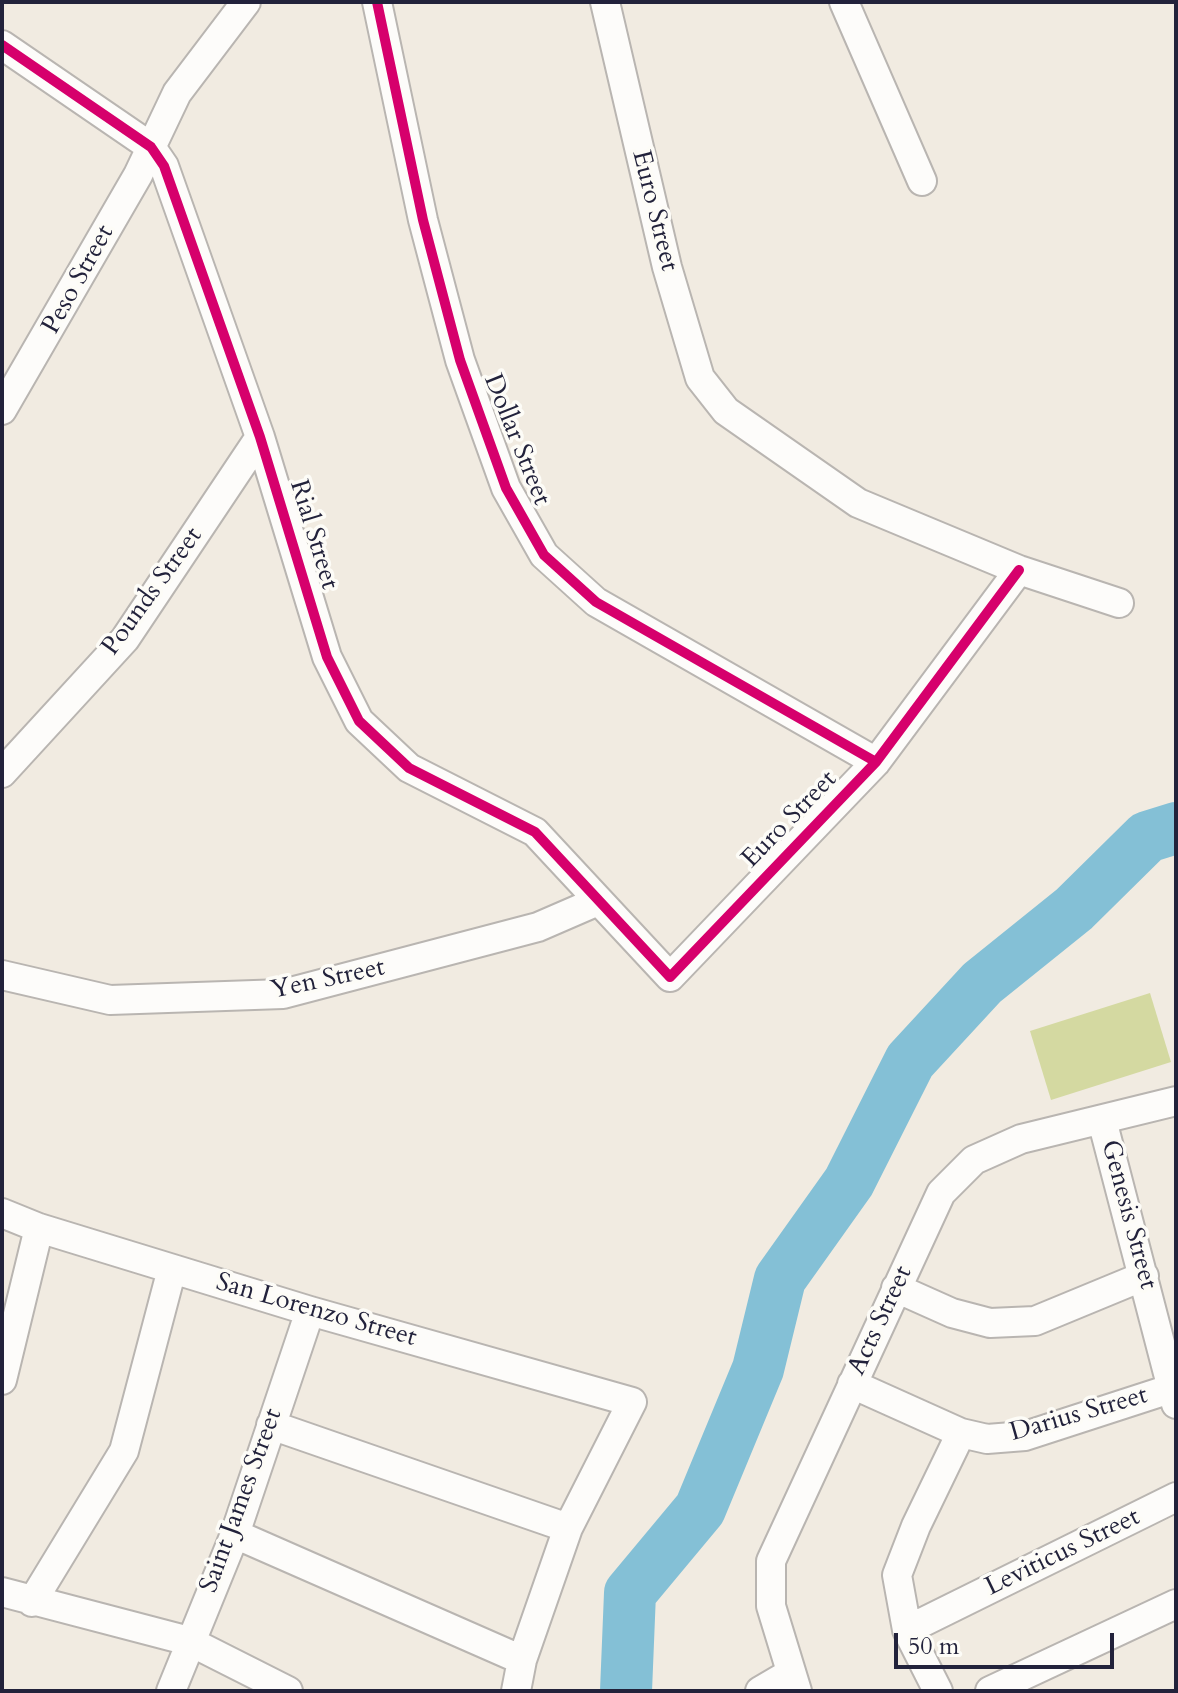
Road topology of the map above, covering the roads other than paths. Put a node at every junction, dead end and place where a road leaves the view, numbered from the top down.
1 (246, 2) edge
2 (377, 2) edge
3 (605, 2) edge
4 (844, 2) edge
5 (2, 45) edge
6 (151, 147) junction
7 (922, 181) dead end
8 (2, 410) edge
9 (260, 437) junction
10 (1019, 570) junction
11 (1119, 603) dead end
12 (876, 762) junction
13 (2, 773) edge
14 (598, 901) junction
15 (2, 975) edge
16 (670, 977) joint
17 (1176, 1101) edge
18 (1102, 1120) junction
19 (2, 1213) edge
20 (39, 1228) junction
21 (172, 1269) junction
22 (1144, 1276) junction
23 (896, 1288) junction
24 (310, 1311) junction
25 (2, 1380) edge
26 (852, 1384) junction
27 (1174, 1396) edge
28 (271, 1425) junction
29 (961, 1433) junction
30 (1176, 1497) edge
31 (568, 1528) junction
32 (235, 1534) junction
33 (2, 1592) edge
34 (32, 1602) junction
35 (1176, 1604) edge
36 (907, 1630) junction
37 (189, 1641) junction
38 (522, 1660) junction
39 (793, 1682) edge
40 (171, 1691) edge
41 (288, 1691) edge
42 (516, 1691) edge
43 (760, 1691) edge
44 (938, 1691) edge
45 (990, 1691) edge

1 - 6 street
2 - 12 street, Dollar Street
3 - 10 street, Euro Street
4 - 7 street
5 - 6 street, Rial Street
6 - 8 street, Peso Street
6 - 9 street, Rial Street
9 - 13 street, Pounds Street
9 - 14 street, Rial Street
10 - 11 street, Euro Street
10 - 12 street, Euro Street
12 - 16 street, Euro Street
14 - 15 street, Yen Street
14 - 16 street, Rial Street
17 - 18 street, Acts Street
18 - 22 street, Genesis Street
18 - 23 street, Acts Street
19 - 20 street, San Lorenzo Street
20 - 21 street, San Lorenzo Street
20 - 25 street
21 - 24 street, San Lorenzo Street
21 - 34 street
22 - 23 street
22 - 27 street, Genesis Street
23 - 26 street, Acts Street
24 - 28 street, Saint James Street
24 - 31 street, San Lorenzo Street
26 - 29 street, Darius Street
26 - 39 street, Acts Street
27 - 29 street, Darius Street
28 - 31 street
28 - 32 street, Saint James Street
29 - 36 street
30 - 36 street, Leviticus Street
31 - 38 street
32 - 37 street, Saint James Street
32 - 38 street
33 - 34 street
34 - 37 street
35 - 45 street
36 - 44 street
37 - 40 street, Saint James Street
37 - 41 street
38 - 42 street
39 - 43 street

